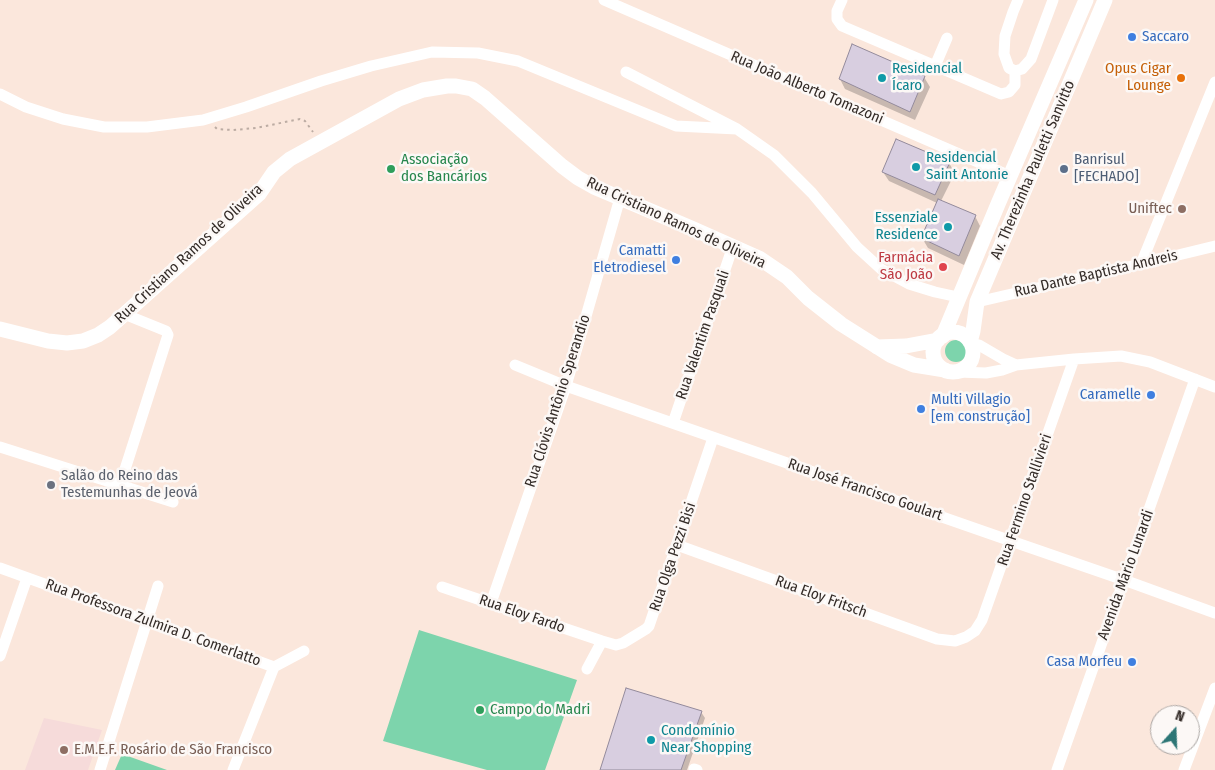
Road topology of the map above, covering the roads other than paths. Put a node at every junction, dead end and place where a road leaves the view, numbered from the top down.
1 (604, 0) edge
2 (842, 0) edge
3 (1018, 0) edge
4 (1053, 0) edge
5 (1086, 0) edge
6 (1105, 0) edge
7 (947, 38) dead end
8 (935, 66) junction
9 (1015, 71) junction
10 (626, 72) dead end
11 (1215, 82) edge
12 (0, 94) edge
13 (1041, 104) junction
14 (1058, 111) junction
15 (738, 129) junction
16 (1010, 176) junction
17 (620, 198) junction
18 (998, 204) junction
19 (1016, 211) junction
20 (732, 246) junction
21 (1215, 246) edge
22 (1141, 264) junction
23 (958, 297) junction
24 (978, 302) junction
25 (124, 314) junction
26 (1, 332) edge
27 (940, 338) junction
28 (970, 342) junction
29 (878, 348) junction
30 (1074, 359) junction
31 (516, 365) dead end
32 (1016, 365) junction
33 (951, 371) junction
34 (1195, 380) junction
35 (566, 386) junction
36 (1215, 387) edge
37 (673, 424) junction
38 (714, 438) junction
39 (0, 447) edge
40 (120, 485) junction
41 (173, 502) dead end
42 (1011, 541) junction
43 (677, 545) junction
44 (0, 568) edge
45 (27, 578) junction
46 (1124, 580) junction
47 (158, 586) dead end
48 (442, 587) dead end
49 (491, 603) junction
50 (1215, 613) edge
51 (147, 620) junction
52 (966, 636) joint
53 (602, 641) junction
54 (304, 651) dead end
55 (0, 656) edge
56 (274, 667) junction
57 (587, 669) dead end
58 (1215, 688) edge
59 (100, 770) edge
60 (233, 770) edge
61 (1057, 770) edge
62 (1184, 770) edge

1 - 16 street, Rua João Alberto Tomazoni
2 - 8 street
3 - 9 street
4 - 9 street
5 - 13 main road, Av. Therezinha Pauletti Sanvitto
6 - 14 main road, Av. Therezinha Pauletti Sanvitto
7 - 8 street
8 - 9 street
10 - 15 street
11 - 22 street
12 - 15 street
13 - 14 main road
13 - 16 main road, Av. Therezinha Pauletti Sanvitto
14 - 19 main road, Av. Therezinha Pauletti Sanvitto
15 - 23 street
16 - 18 main road, Av. Therezinha Pauletti Sanvitto
17 - 20 main road, Rua Cristiano Ramos de Oliveira
17 - 25 main road, Rua Cristiano Ramos de Oliveira
17 - 35 street, Rua Clóvis Antônio Sperandio
18 - 19 main road
18 - 23 main road, Av. Therezinha Pauletti Sanvitto
19 - 24 main road, Av. Therezinha Pauletti Sanvitto
20 - 29 main road, Rua Cristiano Ramos de Oliveira
20 - 37 street, Rua Valentim Pasquali
21 - 22 street, Rua Dante Baptista Andreis
22 - 24 street, Rua Dante Baptista Andreis
23 - 27 main road, Av. Therezinha Pauletti Sanvitto
24 - 28 main road, Av. Therezinha Pauletti Sanvitto
25 - 26 main road, Rua Cristiano Ramos de Oliveira
25 - 40 street
27 - 28 main road
27 - 29 main road
27 - 33 main road
28 - 32 street
28 - 33 main road
29 - 33 main road, Rua Cristiano Ramos de Oliveira
30 - 32 street, Rua Cristiano Ramos de Oliveira
30 - 34 street, Rua Cristiano Ramos de Oliveira
30 - 42 street, Rua Fermino Stallivieri
31 - 35 street, Rua José Francisco Goulart
32 - 33 street, Rua Cristiano Ramos de Oliveira
34 - 36 street, Rua Cristiano Ramos de Oliveira
34 - 46 street, Avenida Mário Lunardi
35 - 37 street, Rua José Francisco Goulart
35 - 49 street, Rua Clóvis Antônio Sperandio
37 - 38 street, Rua José Francisco Goulart
38 - 42 street, Rua José Francisco Goulart
38 - 43 street, Rua Olga Pezzi Bisi
39 - 40 street
40 - 41 street
42 - 46 street, Rua José Francisco Goulart
42 - 52 street, Rua Fermino Stallivieri
43 - 52 street, Rua Eloy Fritsch
43 - 53 street, Rua Olga Pezzi Bisi
44 - 45 street, Rua Professora Zulmira D. Comerlatto
45 - 51 street, Rua Professora Zulmira D. Comerlatto
45 - 55 street
46 - 50 street, Rua José Francisco Goulart
46 - 61 street, Avenida Mário Lunardi
47 - 51 street
48 - 49 street, Rua Eloy Fardo
49 - 53 street, Rua Eloy Fardo
51 - 56 street, Rua Professora Zulmira D. Comerlatto
51 - 59 street
53 - 57 street
54 - 56 street, Rua Professora Zulmira D. Comerlatto
56 - 60 street
58 - 62 street

